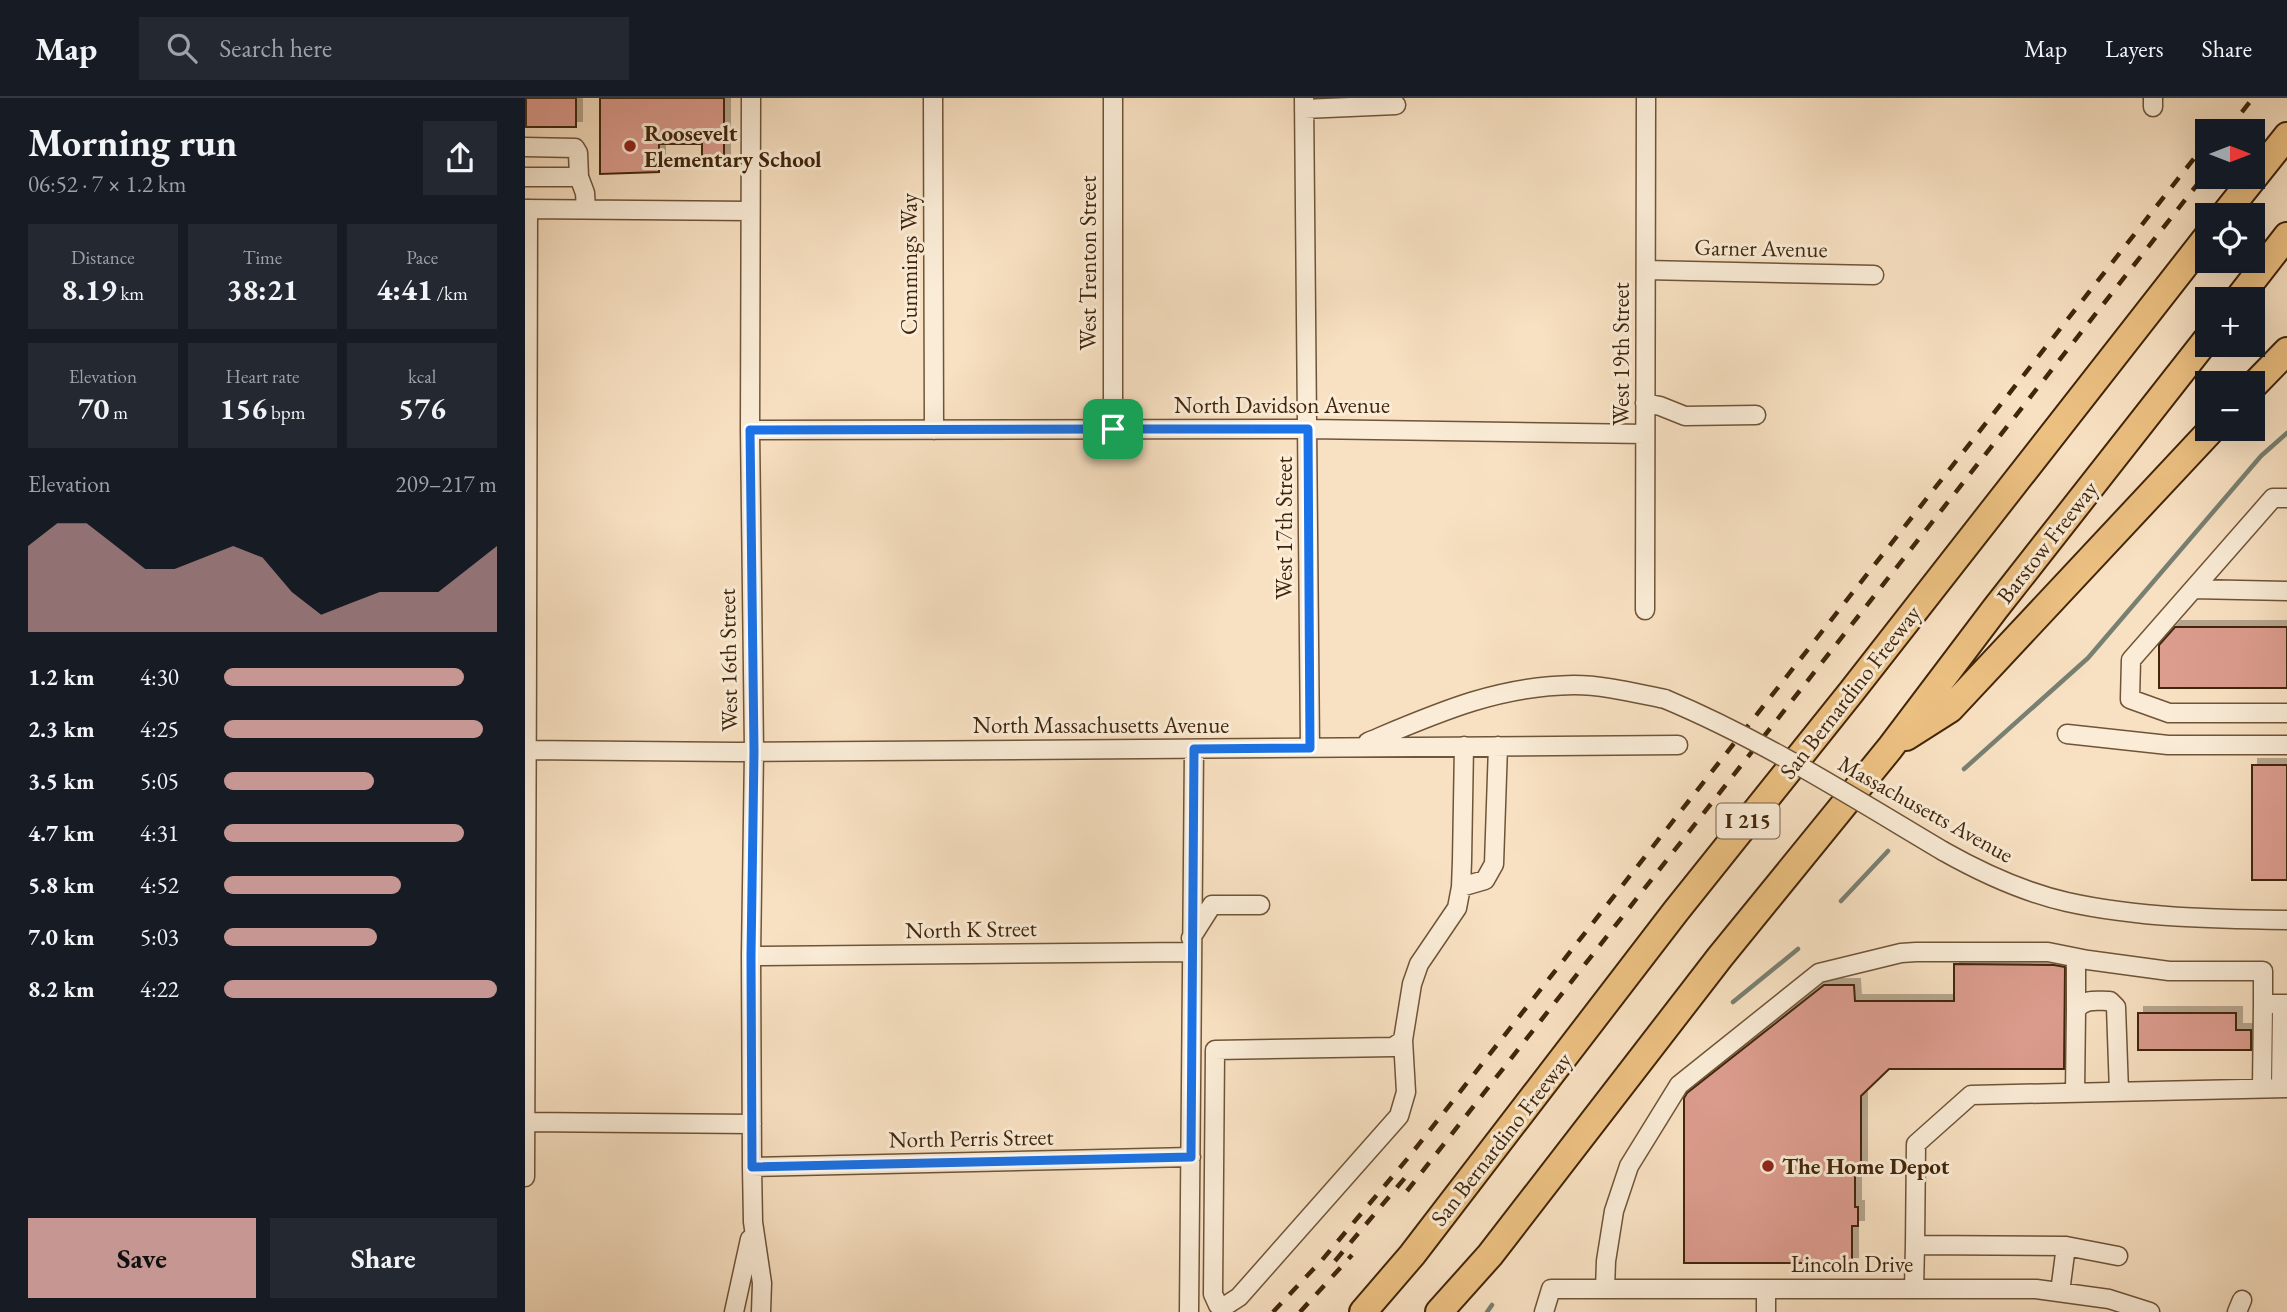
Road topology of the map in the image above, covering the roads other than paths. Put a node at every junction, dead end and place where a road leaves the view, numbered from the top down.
1 (751, 98) edge
2 (933, 98) edge
3 (1113, 98) edge
4 (1646, 98) edge
5 (1304, 103) edge
6 (1396, 105) dead end
7 (2287, 136) edge
8 (525, 147) edge
9 (525, 177) edge
10 (579, 177) junction
11 (2234, 203) edge
12 (527, 209) edge
13 (586, 210) junction
14 (750, 211) junction
15 (2287, 236) edge
16 (2195, 252) edge
17 (1646, 270) junction
18 (1874, 275) dead end
19 (2247, 287) edge
20 (2287, 351) edge
21 (2195, 354) edge
22 (2265, 374) edge
23 (1646, 404) junction
24 (1756, 415) dead end
25 (1113, 429) junction
26 (1308, 429) junction
27 (750, 430) junction
28 (934, 430) junction
29 (1646, 434) junction
30 (2201, 441) edge
31 (2287, 498) edge
32 (2193, 589) junction
33 (2287, 591) edge
34 (1645, 610) dead end
35 (2287, 713) edge
36 (2067, 734) dead end
37 (1678, 745) dead end
38 (2287, 745) edge
39 (1464, 746) junction
40 (1497, 746) junction
41 (1359, 747) junction
42 (1310, 748) junction
43 (1890, 748) junction
44 (1194, 749) junction
45 (526, 750) edge
46 (754, 751) junction
47 (1461, 887) junction
48 (1260, 905) dead end
49 (2287, 920) edge
50 (1191, 945) junction
51 (751, 956) junction
52 (2076, 958) junction
53 (2263, 1004) junction
54 (2284, 1004) edge
55 (2076, 1010) junction
56 (1403, 1040) junction
57 (2262, 1088) junction
58 (2284, 1088) edge
59 (2119, 1092) junction
60 (2075, 1093) junction
61 (525, 1122) edge
62 (752, 1124) junction
63 (1191, 1157) junction
64 (752, 1167) junction
65 (525, 1177) edge
66 (753, 1222) junction
67 (1915, 1245) junction
68 (2066, 1246) junction
69 (2118, 1256) dead end
70 (1605, 1289) junction
71 (1766, 1289) junction
72 (1914, 1289) junction
73 (2060, 1292) junction
74 (734, 1312) edge
75 (761, 1312) edge
76 (1189, 1312) edge
77 (1363, 1312) edge
78 (1439, 1312) edge
79 (1544, 1312) edge
80 (1766, 1312) edge
81 (2150, 1312) edge

1 - 14 street, West 16th Street
2 - 28 street, Cummings Way
3 - 25 street, West Trenton Street
4 - 17 street, West 19th Street
5 - 6 street
5 - 26 street, West 17th Street
7 - 11 highway
8 - 10 street
9 - 10 street
10 - 13 street
12 - 13 street
12 - 45 street
13 - 14 street
14 - 27 street, West 16th Street
15 - 19 highway
16 - 77 highway, San Bernardino Freeway / I 215
17 - 18 street, Garner Avenue
17 - 23 street, West 19th Street
20 - 22 highway
21 - 43 highway, Barstow Freeway / I 215
23 - 24 street
23 - 29 street, West 19th Street
25 - 26 street, North Davidson Avenue
25 - 28 street, North Davidson Avenue
26 - 29 street, North Davidson Avenue
26 - 42 street, West 17th Street
27 - 28 street, North Davidson Avenue
27 - 46 street, West 16th Street
29 - 34 street, West 19th Street
30 - 43 highway
31 - 32 street
32 - 33 street
32 - 35 street
36 - 38 street
37 - 40 street, North Massachusetts Avenue
39 - 40 street, North Massachusetts Avenue
39 - 41 street, North Massachusetts Avenue
39 - 47 street
40 - 47 street
41 - 42 street, North Massachusetts Avenue
41 - 49 street, Massachusetts Avenue, bridge
42 - 44 street, North Massachusetts Avenue
43 - 78 highway, I 215
44 - 46 street, North Massachusetts Avenue
44 - 50 street
45 - 46 street, North Massachusetts Avenue
45 - 61 street
46 - 51 street, West 16th Street
47 - 56 street
48 - 50 street
50 - 51 street, North K Street
50 - 63 street
51 - 62 street, West 16th Street
52 - 53 street
52 - 55 street
52 - 70 street
53 - 54 street
53 - 57 street
54 - 58 street
55 - 59 street
55 - 60 street
56 - 56 street
57 - 58 street
57 - 59 street
59 - 60 street
60 - 67 street
61 - 62 street
61 - 65 street
62 - 64 street, West 16th Street
63 - 64 street, North Perris Street
63 - 76 street
64 - 66 street, West 16th Street
66 - 74 street, West 16th Street
66 - 75 street, West 16th Street
67 - 68 street
67 - 72 street
68 - 69 street
68 - 73 street
70 - 71 street, Lincoln Drive
70 - 79 street, Lincoln Drive
71 - 72 street, Lincoln Drive
71 - 80 street
72 - 73 street, Lincoln Drive
73 - 81 street, Lincoln Drive

